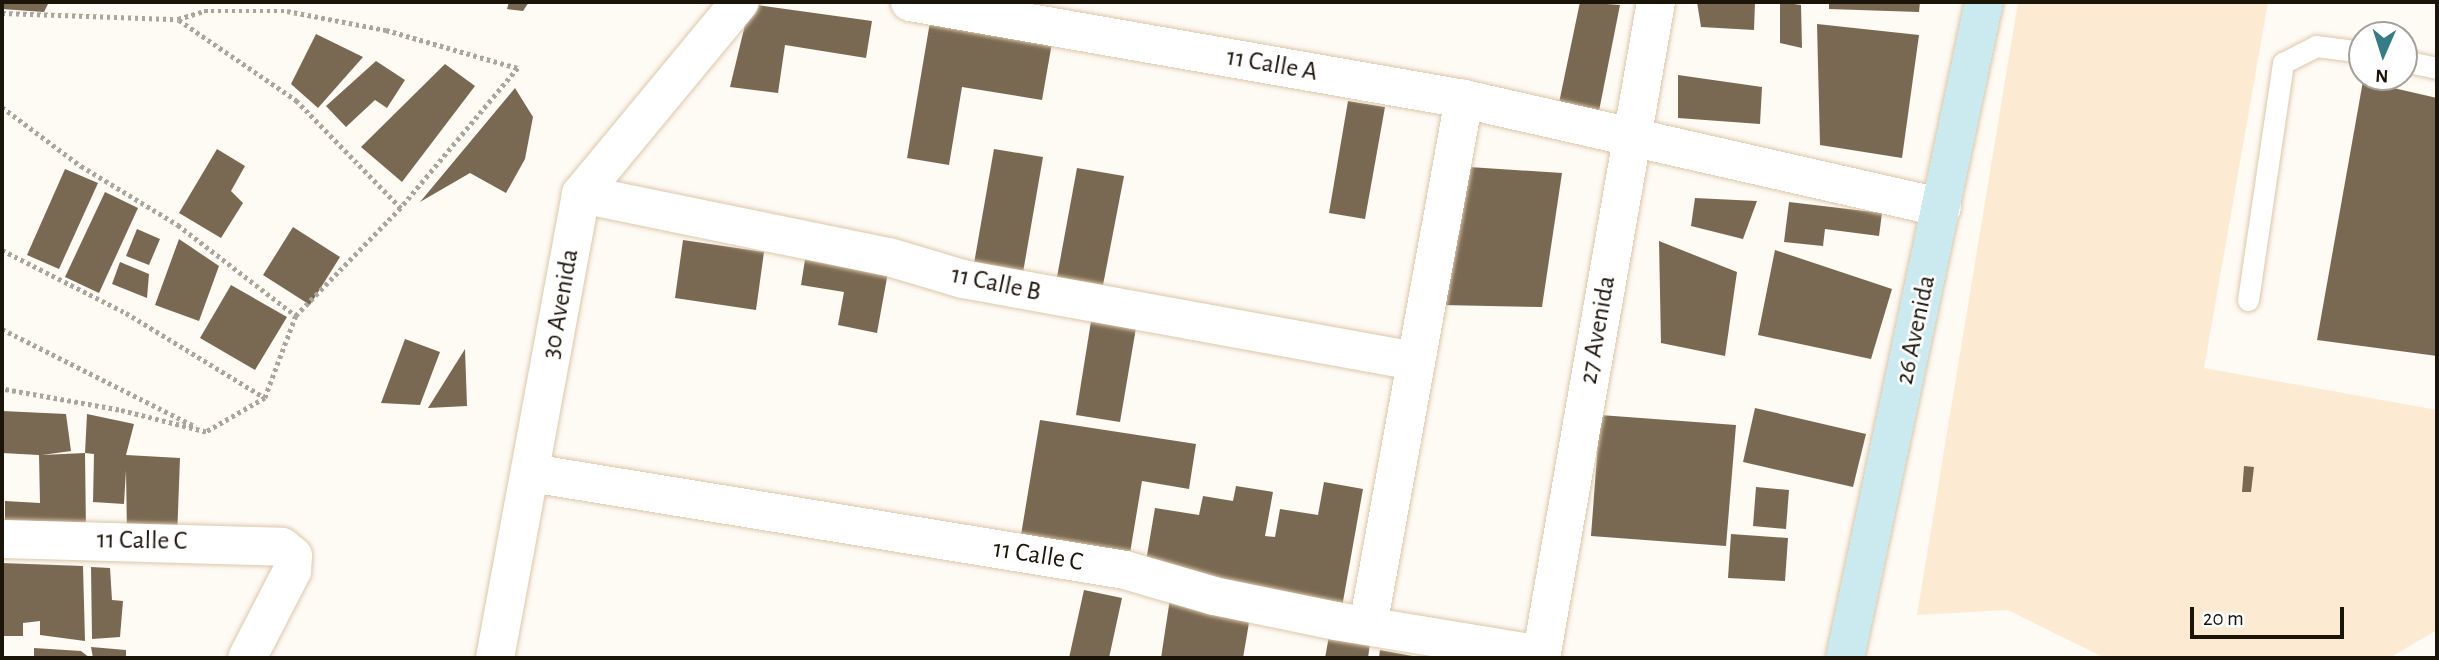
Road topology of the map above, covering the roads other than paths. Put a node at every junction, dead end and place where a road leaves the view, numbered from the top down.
1 (740, 2) edge
2 (910, 2) edge
3 (1656, 2) edge
4 (1984, 2) edge
5 (2348, 50) edge
6 (2418, 64) edge
7 (2437, 68) edge
8 (1464, 99) junction
9 (1633, 135) junction
10 (581, 194) junction
11 (1942, 208) junction
12 (2248, 300) dead end
13 (1413, 361) junction
14 (531, 473) junction
15 (2, 539) edge
16 (1368, 626) junction
17 (1541, 657) edge
18 (247, 658) edge
19 (495, 658) edge
20 (1845, 658) edge

1 - 10 street, 30 Avenida
2 - 8 street, 11 Calle A
3 - 9 street, 27 Avenida
4 - 11 street, 26 Avenida
5 - 12 lane
6 - 7 lane
8 - 9 street, 11 Calle A
8 - 13 street
9 - 11 street, 11 Calle A
9 - 17 street, 27 Avenida
10 - 13 street, 11 Calle B
10 - 14 street, 30 Avenida
11 - 20 street, 26 Avenida
13 - 16 street
14 - 16 street, 11 Calle C
14 - 19 street, 30 Avenida
15 - 18 street, 11 Calle C
16 - 17 street, 11 Calle C

